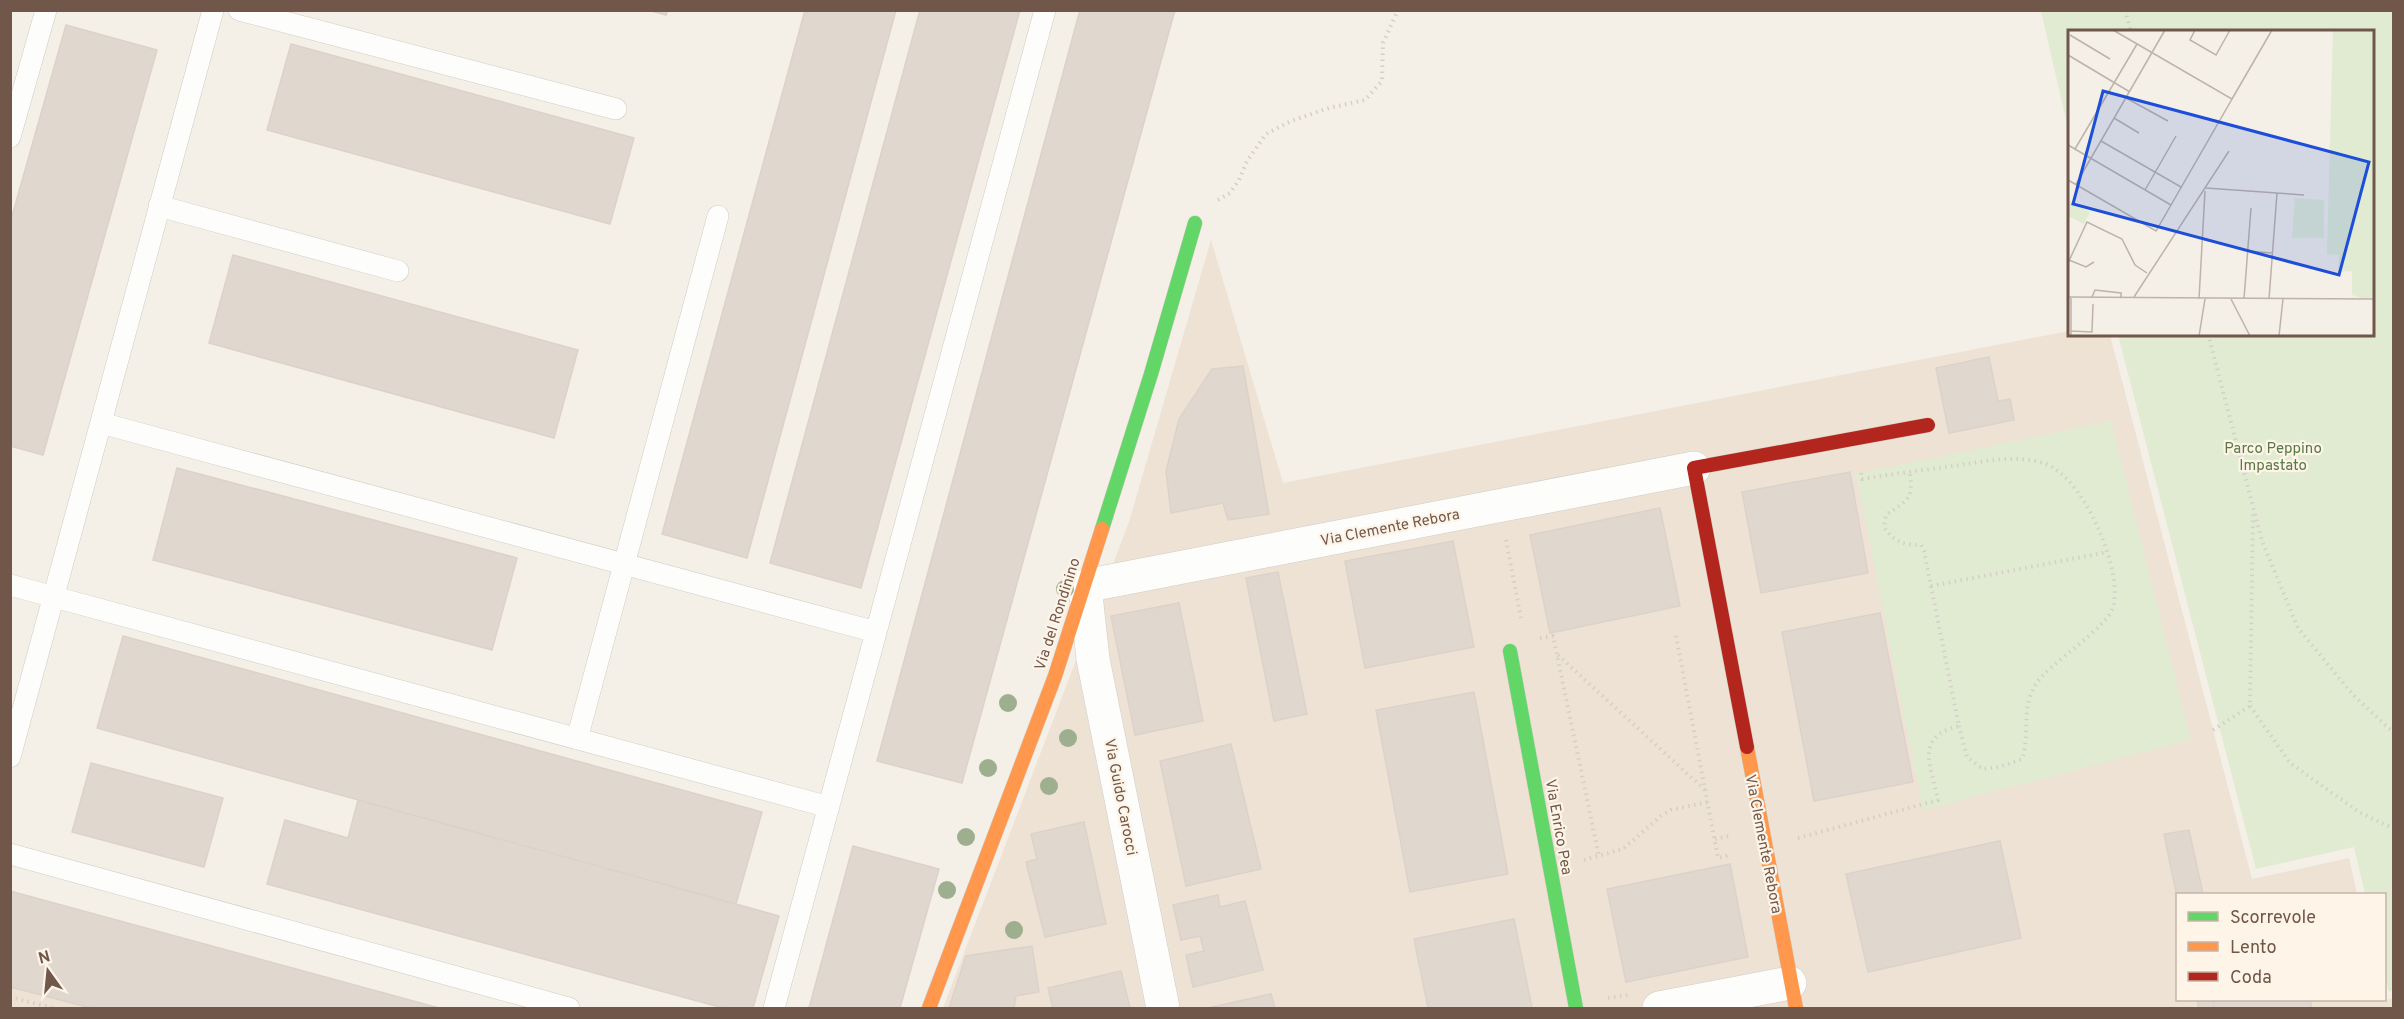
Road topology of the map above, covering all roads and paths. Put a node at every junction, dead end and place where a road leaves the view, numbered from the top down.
1 (46, 10) edge
2 (213, 10) edge
3 (239, 10) edge
4 (1045, 10) edge
5 (1398, 10) edge
6 (2125, 10) edge
7 (2130, 30) edge
8 (616, 109) dead end
9 (10, 137) edge
10 (159, 206) junction
11 (718, 216) dead end
12 (1195, 223) joint
13 (398, 271) dead end
14 (2209, 336) edge
15 (101, 423) junction
16 (1928, 425) dead end
17 (1858, 464) dead end
18 (1694, 468) junction
19 (1910, 472) junction
20 (2253, 507) junction
21 (1505, 539) dead end
22 (2108, 552) junction
23 (625, 565) junction
24 (10, 585) edge
25 (1085, 586) junction
26 (1931, 586) junction
27 (54, 597) junction
28 (1523, 629) dead end
29 (876, 632) junction
30 (1676, 636) dead end
31 (1510, 651) dead end
32 (1557, 654) dead end
33 (2250, 706) junction
34 (1959, 726) junction
35 (2213, 730) dead end
36 (2394, 733) edge
37 (577, 739) junction
38 (10, 757) edge
39 (1706, 791) junction
40 (1708, 802) junction
41 (829, 807) junction
42 (2394, 830) edge
43 (1795, 838) dead end
44 (10, 854) edge
45 (1732, 866) dead end
46 (1550, 867) junction
47 (1793, 996) edge
48 (10, 997) edge
49 (1605, 999) dead end
50 (1649, 1000) edge
51 (53, 1008) edge
52 (569, 1008) edge
53 (774, 1008) edge
54 (929, 1008) edge
55 (1163, 1008) edge
56 (1576, 1008) edge

1 - 9 lane
2 - 10 lane
3 - 8 lane
4 - 29 lane
5 - 12 path
6 - 7 path
10 - 13 lane
10 - 15 lane
11 - 23 lane
12 - 25 street, Via del Rondinino
14 - 20 path
15 - 23 lane
15 - 27 lane
16 - 18 street, Via Clemente Rebora
17 - 19 path
18 - 25 street, Via Clemente Rebora
18 - 47 street, Via Clemente Rebora
19 - 22 path
19 - 26 path
20 - 33 path
20 - 36 path
21 - 28 path
22 - 26 path
22 - 34 path
23 - 29 lane
23 - 37 lane
24 - 27 lane
25 - 54 street, Via del Rondinino
25 - 55 street, Via Guido Carocci
26 - 34 path
27 - 37 lane
27 - 38 lane
29 - 41 lane
30 - 39 path
31 - 46 street, Via Enrico Pea
32 - 39 path
33 - 35 path
33 - 42 path
34 - 43 path
37 - 41 lane
39 - 40 path
40 - 45 path
40 - 46 path
41 - 53 lane
44 - 52 lane
46 - 56 street, Via Enrico Pea
47 - 50 street
48 - 51 path
49 - 50 path

